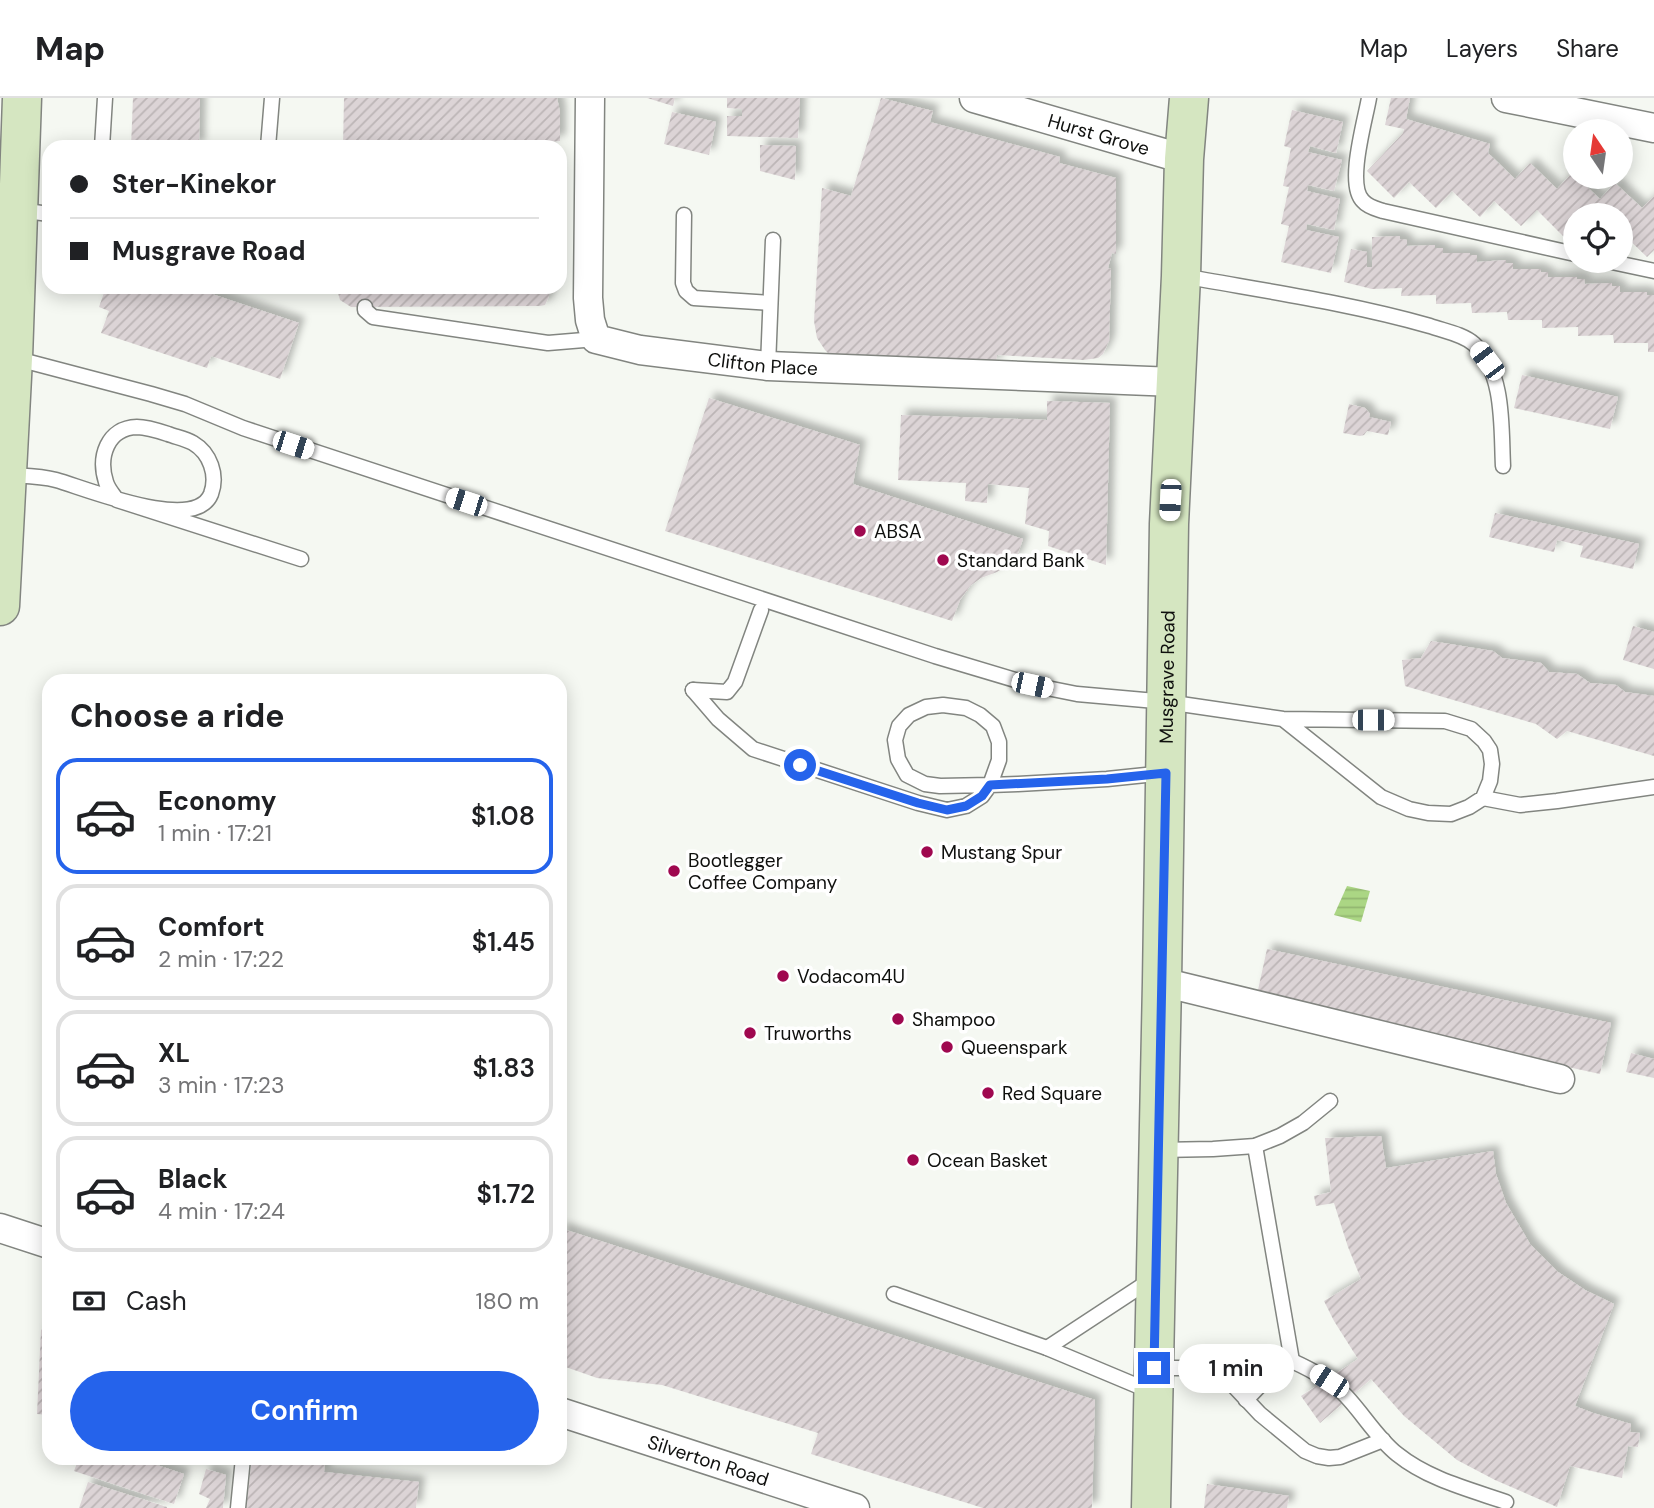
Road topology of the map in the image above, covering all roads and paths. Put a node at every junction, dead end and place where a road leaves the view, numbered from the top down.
1 (22, 98) edge
2 (105, 98) edge
3 (271, 98) edge
4 (590, 98) edge
5 (974, 98) edge
6 (1189, 98) edge
7 (1369, 98) edge
8 (1506, 98) edge
9 (1654, 128) edge
10 (102, 140) edge
11 (268, 140) edge
12 (1184, 159) junction
13 (22, 211) edge
14 (684, 215) dead end
15 (773, 240) dead end
16 (1563, 251) edge
17 (1633, 267) edge
18 (1654, 271) edge
19 (1181, 276) junction
20 (770, 303) junction
21 (365, 307) dead end
22 (596, 339) junction
23 (13, 358) junction
24 (768, 366) junction
25 (1175, 382) junction
26 (1503, 466) dead end
27 (7, 475) junction
28 (117, 500) junction
29 (301, 559) dead end
30 (0, 606) edge
31 (761, 610) dead end
32 (1167, 702) junction
33 (1283, 719) junction
34 (1166, 773) junction
35 (990, 785) junction
36 (1654, 787) edge
37 (1483, 798) junction
38 (1162, 982) junction
39 (1560, 1079) dead end
40 (1330, 1101) dead end
41 (1255, 1146) junction
42 (1158, 1150) junction
43 (0, 1228) edge
44 (42, 1242) edge
45 (1156, 1276) junction
46 (894, 1294) dead end
47 (1047, 1348) junction
48 (1292, 1361) junction
49 (1154, 1380) junction
50 (1246, 1400) junction
51 (567, 1414) edge
52 (1383, 1440) junction
53 (242, 1465) edge
54 (1506, 1503) dead end
55 (238, 1508) edge
56 (855, 1508) edge
57 (1151, 1508) edge

1 - 13 street
2 - 10 lane
3 - 11 lane
4 - 22 street
5 - 12 street, Hurst Grove
6 - 12 street, Musgrave Road
7 - 16 lane
8 - 9 street
12 - 19 street, Musgrave Road
13 - 23 street
14 - 20 lane
15 - 20 lane
17 - 18 lane
19 - 25 street, Musgrave Road
19 - 26 lane
20 - 24 lane
21 - 22 lane
22 - 24 street, Clifton Place
23 - 27 street
23 - 32 lane
24 - 25 street, Clifton Place
25 - 32 street, Musgrave Road
27 - 28 lane
27 - 30 street
28 - 28 lane
28 - 29 lane
31 - 35 lane
32 - 33 lane
32 - 34 street, Musgrave Road
33 - 37 lane
33 - 37 lane
34 - 35 lane
34 - 38 street, Musgrave Road
35 - 35 lane
36 - 37 lane
38 - 39 street
38 - 42 street, Musgrave Road
40 - 41 lane
41 - 42 lane
41 - 48 lane
42 - 45 street, Musgrave Road
43 - 44 street
45 - 47 lane
45 - 49 street, Musgrave Road
46 - 47 lane
47 - 49 lane
48 - 50 lane
48 - 52 lane
49 - 50 lane
49 - 57 street, Musgrave Road
50 - 52 lane
51 - 56 street, Silverton Road
52 - 54 lane
53 - 55 lane

